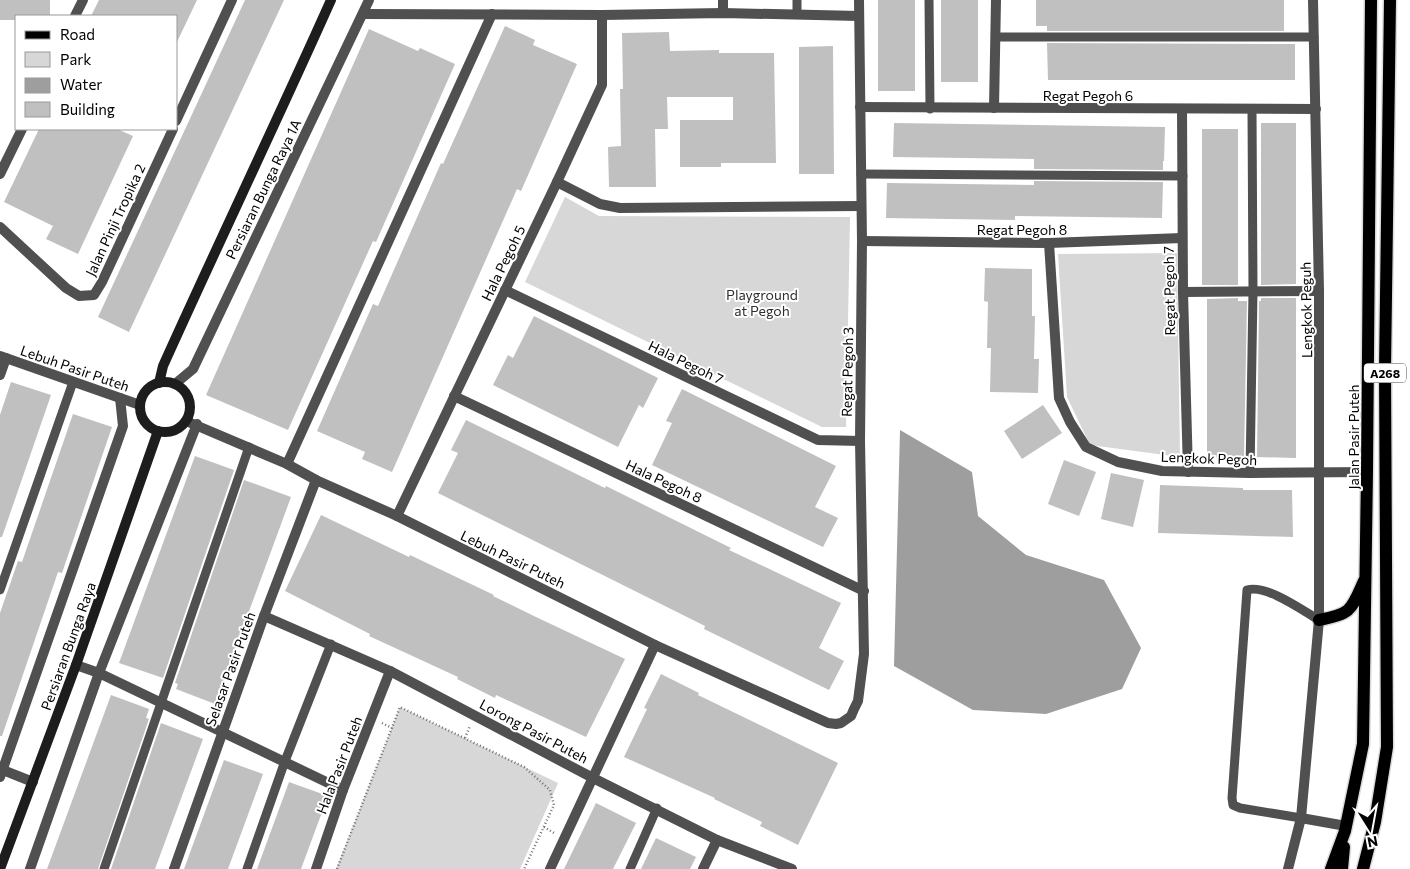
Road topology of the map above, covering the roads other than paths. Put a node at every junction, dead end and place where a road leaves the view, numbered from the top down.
1 (83, 0) edge
2 (232, 0) edge
3 (331, 0) edge
4 (369, 0) edge
5 (723, 0) edge
6 (797, 0) edge
7 (859, 0) edge
8 (929, 0) edge
9 (996, 0) edge
10 (1313, 0) edge
11 (1371, 0) edge
12 (1390, 0) edge
13 (723, 13) junction
14 (363, 14) junction
15 (492, 14) junction
16 (797, 14) junction
17 (76, 15) edge
18 (602, 15) junction
19 (859, 16) junction
20 (996, 37) junction
21 (1314, 37) junction
22 (860, 107) junction
23 (994, 108) junction
24 (930, 109) junction
25 (1182, 109) junction
26 (1316, 109) junction
27 (1252, 110) junction
28 (178, 117) edge
29 (22, 130) edge
30 (172, 130) edge
31 (0, 174) edge
32 (861, 174) junction
33 (1183, 176) junction
34 (557, 182) junction
35 (861, 206) junction
36 (0, 227) edge
37 (1182, 238) junction
38 (862, 241) junction
39 (1049, 243) junction
40 (505, 290) junction
41 (1253, 290) junction
42 (1320, 291) junction
43 (1183, 292) junction
44 (3, 357) edge
45 (0, 375) edge
46 (73, 382) junction
47 (159, 383) junction
48 (175, 384) junction
49 (454, 396) junction
50 (120, 398) junction
51 (140, 406) junction
52 (192, 422) junction
53 (158, 431) junction
54 (860, 441) junction
55 (249, 447) junction
56 (287, 464) junction
57 (1188, 472) junction
58 (1320, 472) junction
59 (1367, 472) junction
60 (1250, 473) junction
61 (316, 480) junction
62 (397, 516) junction
63 (1366, 576) junction
64 (0, 590) edge
65 (864, 591) junction
66 (264, 616) junction
67 (1319, 620) junction
68 (331, 644) junction
69 (655, 645) junction
70 (76, 665) junction
71 (390, 671) junction
72 (99, 673) junction
73 (162, 703) junction
74 (828, 723) joint
75 (222, 731) junction
76 (285, 761) junction
77 (1, 772) edge
78 (593, 778) junction
79 (33, 782) junction
80 (343, 790) junction
81 (657, 808) junction
82 (1301, 818) junction
83 (1345, 828) junction
84 (717, 840) junction
85 (778, 867) edge
86 (0, 869) edge
87 (30, 869) edge
88 (104, 869) edge
89 (174, 869) edge
90 (247, 869) edge
91 (316, 869) edge
92 (550, 869) edge
93 (630, 869) edge
94 (703, 869) edge
95 (792, 869) edge
96 (1288, 869) edge
97 (1331, 869) edge
98 (1342, 869) edge
99 (1363, 869) edge

1 - 17 street
2 - 28 street
3 - 47 street
4 - 14 street, Persiaran Bunga Raya 1A
5 - 13 street
6 - 16 lane
7 - 19 street, Regat Pegoh 3
8 - 24 lane
9 - 20 street
10 - 21 street, Lengkok Peguh
11 - 59 main road, Jalan Pasir Puteh / A268
12 - 99 main road, A268
13 - 16 street
13 - 18 street
14 - 15 street
14 - 48 street, Persiaran Bunga Raya 1A
15 - 18 street
15 - 56 street
16 - 19 street
18 - 34 street, Hala Pegoh 5
19 - 22 street, Regat Pegoh 3
20 - 21 lane
20 - 23 street
21 - 26 street, Lengkok Peguh
22 - 24 street, Regat Pegoh 6
22 - 32 street, Regat Pegoh 3
23 - 24 street, Regat Pegoh 6
23 - 25 street, Regat Pegoh 6
25 - 27 street, Regat Pegoh 6
25 - 33 street, Regat Pegoh 7
26 - 27 street, Regat Pegoh 6
26 - 42 street, Lengkok Peguh
27 - 41 lane
29 - 31 street
30 - 36 street, Jalan Pinji Tropika 2
32 - 33 lane
32 - 35 street, Regat Pegoh 3
33 - 37 street, Regat Pegoh 7
34 - 35 street
34 - 40 street, Hala Pegoh 5
35 - 38 street, Regat Pegoh 3
37 - 39 street, Regat Pegoh 8
37 - 43 street, Regat Pegoh 7
38 - 39 street, Regat Pegoh 8
38 - 54 street, Regat Pegoh 3
39 - 57 street, Lengkok Pegoh
40 - 49 street, Hala Pegoh 5
40 - 54 street, Hala Pegoh 7
41 - 42 street
41 - 43 street
41 - 60 lane
42 - 58 street, Lengkok Peguh
43 - 57 street, Regat Pegoh 7
44 - 45 street
44 - 46 street, Lebuh Pasir Puteh
46 - 50 street, Lebuh Pasir Puteh
46 - 64 lane
47 - 48 street
47 - 51 street
48 - 52 street
49 - 62 street, Hala Pegoh 5
49 - 65 street, Hala Pegoh 8
50 - 51 street, Lebuh Pasir Puteh
50 - 77 street, Persiaran Bunga Raya
51 - 53 street
52 - 53 street
52 - 55 street, Lebuh Pasir Puteh
52 - 72 street
53 - 70 street, Persiaran Bunga Raya
54 - 65 street, Regat Pegoh 3
55 - 56 street, Lebuh Pasir Puteh
55 - 73 lane
56 - 61 street, Lebuh Pasir Puteh
57 - 60 street, Lengkok Pegoh
58 - 59 street, Lengkok Pegoh
58 - 60 street, Lengkok Pegoh
58 - 67 street, Lengkok Peguh
59 - 63 main road, Jalan Pasir Puteh / A268
61 - 62 street, Lebuh Pasir Puteh
61 - 66 street, Selasar Pasir Puteh
62 - 69 street, Lebuh Pasir Puteh
63 - 67 main road
63 - 83 main road, Jalan Pasir Puteh / A268
65 - 74 street, Regat Pegoh 3
66 - 68 street, Lorong Pasir Puteh
66 - 75 street, Selasar Pasir Puteh
67 - 82 street, Lengkok Peguh
67 - 82 lane
68 - 71 street, Lorong Pasir Puteh
68 - 76 lane
69 - 74 street, Lebuh Pasir Puteh
69 - 78 street
70 - 72 street
70 - 79 street, Persiaran Bunga Raya
71 - 78 street, Lorong Pasir Puteh
71 - 80 street, Hala Pasir Puteh
72 - 73 street
72 - 87 street
73 - 75 street
73 - 88 lane
75 - 76 street
75 - 89 street, Selasar Pasir Puteh
76 - 80 street
76 - 90 lane
77 - 79 street
78 - 81 street, Lorong Pasir Puteh
78 - 92 street
79 - 86 street, Persiaran Bunga Raya
80 - 91 street, Hala Pasir Puteh
81 - 84 street, Lorong Pasir Puteh
81 - 93 lane
82 - 83 street
82 - 96 street, Lengkok Peguh
83 - 97 main road, Jalan Pasir Puteh / A268
83 - 98 main road
84 - 85 street, Lorong Pasir Puteh
84 - 94 street
85 - 95 street, Lorong Pasir Puteh

